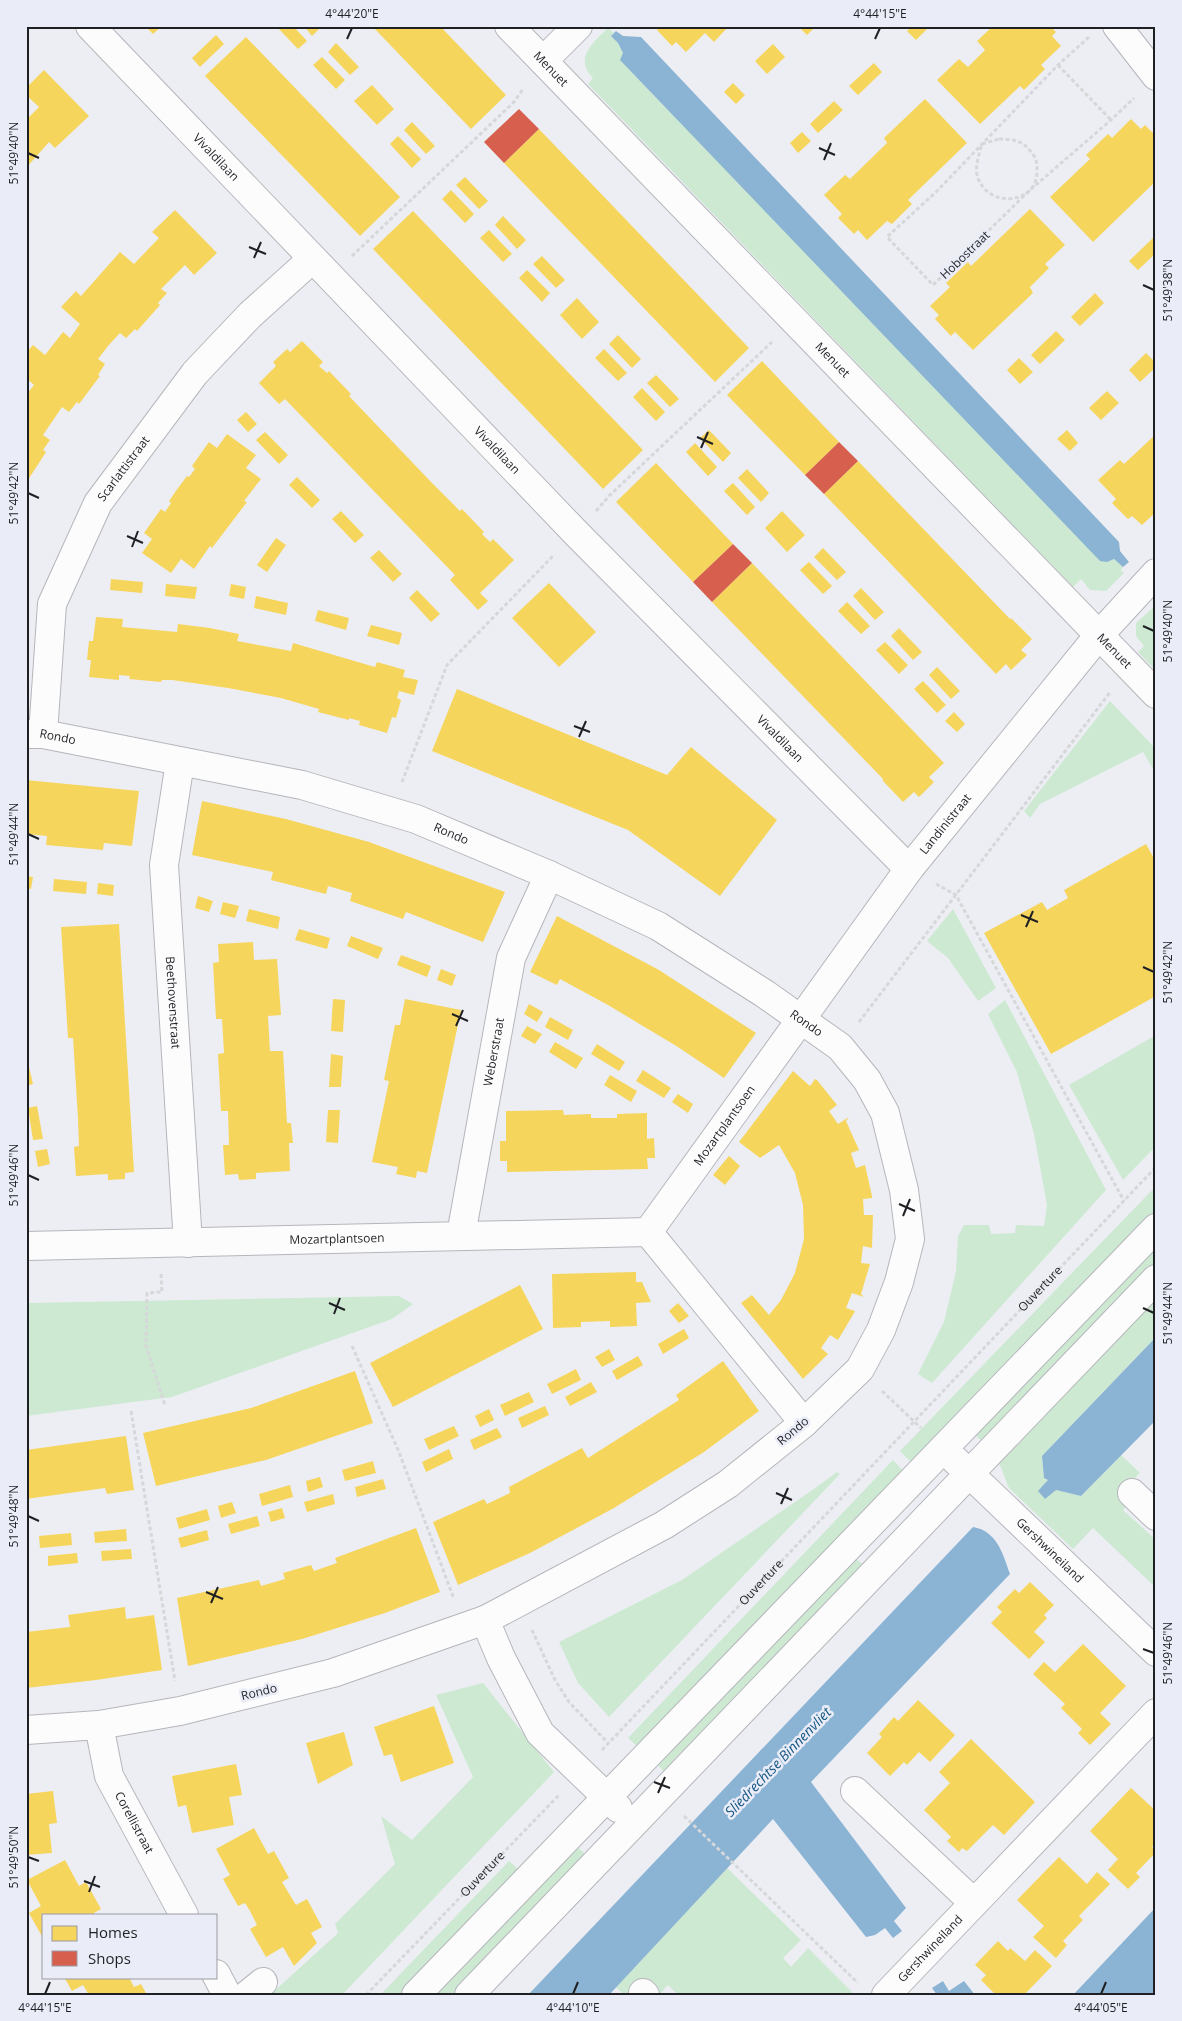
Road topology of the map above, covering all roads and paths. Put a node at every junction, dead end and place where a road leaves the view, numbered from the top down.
1 (90, 26) edge
2 (509, 26) edge
3 (578, 26) edge
4 (1106, 30) edge
5 (543, 61) junction
6 (1058, 65) junction
7 (1156, 76) edge
8 (1137, 95) dead end
9 (1111, 120) junction
10 (982, 144) junction
11 (1030, 190) junction
12 (321, 268) junction
13 (1156, 573) edge
14 (1099, 635) junction
15 (1129, 667) junction
16 (1156, 694) edge
17 (35, 734) edge
18 (180, 762) junction
19 (909, 869) junction
20 (549, 875) junction
21 (956, 895) junction
22 (802, 1019) junction
23 (840, 1047) junction
24 (1156, 1167) edge
25 (1124, 1201) junction
26 (1156, 1228) edge
27 (648, 1232) junction
28 (461, 1236) junction
29 (188, 1243) junction
30 (160, 1244) junction
31 (26, 1246) edge
32 (1156, 1279) edge
33 (352, 1346) dead end
34 (860, 1369) junction
35 (165, 1405) dead end
36 (131, 1411) dead end
37 (915, 1421) junction
38 (804, 1423) junction
39 (944, 1449) junction
40 (968, 1473) junction
41 (1132, 1493) dead end
42 (1156, 1516) edge
43 (519, 1602) junction
44 (476, 1624) junction
45 (1156, 1652) edge
46 (180, 1711) junction
47 (1156, 1713) edge
48 (99, 1725) junction
49 (26, 1730) edge
50 (608, 1744) junction
51 (635, 1768) junction
52 (581, 1773) junction
53 (855, 1791) dead end
54 (662, 1794) junction
55 (605, 1797) junction
56 (634, 1823) junction
57 (974, 1903) junction
58 (183, 1914) edge
59 (218, 1978) edge
60 (875, 1991) edge
61 (227, 1995) edge
62 (366, 1995) edge
63 (416, 1995) edge
64 (469, 1995) edge

1 - 12 street, Vivaldilaan
2 - 5 street, Menuet
3 - 5 street
4 - 6 path, Hobostraat
4 - 7 street
5 - 12 path
5 - 14 street, Menuet
6 - 9 path
6 - 10 path, Hobostraat
8 - 9 path, Hobostraat
9 - 11 path, Hobostraat
10 - 11 path
10 - 11 path
10 - 11 path, Hobostraat
12 - 17 street, Scarlattistraat
12 - 19 street, Vivaldilaan
13 - 14 street, Landinistraat
14 - 15 street, Menuet
14 - 19 street, Landinistraat
15 - 16 street, Menuet
15 - 21 path
17 - 18 street, Rondo
18 - 20 street, Rondo
18 - 29 street, Beethovenstraat
19 - 21 path
19 - 22 street, Landinistraat
20 - 22 street, Rondo
20 - 28 street, Weberstraat
21 - 23 path
21 - 25 path
22 - 23 street, Rondo
22 - 27 street, Mozartplantsoen
23 - 34 street, Rondo
24 - 25 path, Ouverture
25 - 37 path, Ouverture
26 - 39 street
27 - 28 street, Mozartplantsoen
27 - 38 street
28 - 29 street, Mozartplantsoen
29 - 30 street, Mozartplantsoen
30 - 31 street, Mozartplantsoen
30 - 35 path
32 - 40 street
33 - 44 path
34 - 37 path
34 - 38 street, Rondo
36 - 46 path
37 - 39 path
37 - 50 path, Ouverture
38 - 43 street, Rondo
39 - 40 street, Gershwineiland
39 - 51 street
40 - 45 street, Gershwineiland
40 - 54 street
41 - 42 street
43 - 44 street, Rondo
43 - 50 path
44 - 46 street, Rondo
44 - 52 street
46 - 48 street, Rondo
47 - 57 street, Gershwineiland
48 - 49 street, Rondo
48 - 58 street, Corellistraat
50 - 51 path
50 - 52 path, Ouverture
51 - 55 street
52 - 55 street
52 - 62 path, Ouverture
53 - 57 street
54 - 56 street
54 - 60 path
55 - 56 street
55 - 63 street
56 - 64 street
57 - 60 street, Gershwineiland
59 - 61 street

